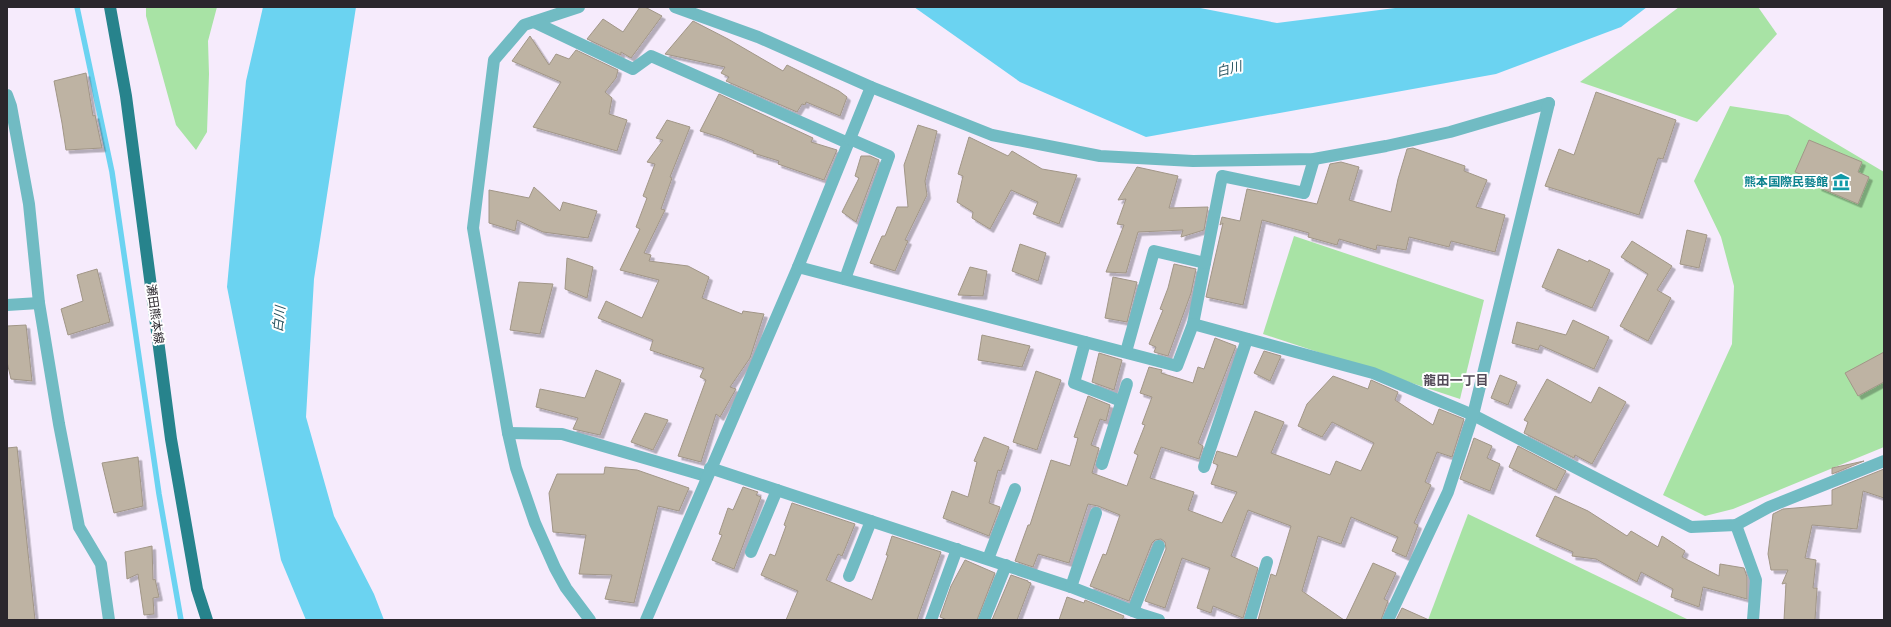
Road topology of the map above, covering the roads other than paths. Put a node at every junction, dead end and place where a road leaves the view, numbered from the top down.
1 (110, 7) edge
2 (579, 7) edge
3 (674, 7) edge
4 (534, 22) junction
5 (871, 87) junction
6 (7, 96) edge
7 (849, 141) junction
8 (1314, 159) junction
9 (1205, 263) junction
10 (798, 267) junction
11 (845, 279) junction
12 (39, 303) junction
13 (7, 305) edge
14 (1193, 324) junction
15 (1247, 339) junction
16 (1085, 342) junction
17 (1126, 352) junction
18 (1127, 384) dead end
19 (1122, 401) junction
20 (1473, 415) junction
21 (508, 433) junction
22 (1884, 461) edge
23 (1102, 464) dead end
24 (1204, 467) dead end
25 (708, 472) junction
26 (1015, 489) dead end
27 (777, 490) junction
28 (1096, 512) dead end
29 (871, 521) junction
30 (1736, 525) junction
31 (1159, 546) dead end
32 (957, 549) junction
33 (751, 552) dead end
34 (988, 559) junction
35 (1267, 562) dead end
36 (1006, 565) junction
37 (849, 576) dead end
38 (1071, 587) junction
39 (1139, 616) edge
40 (109, 620) edge
41 (207, 620) edge
42 (590, 620) edge
43 (646, 620) edge
44 (931, 620) edge
45 (984, 620) edge
46 (1160, 620) edge
47 (1250, 620) edge
48 (1388, 620) edge
49 (1753, 620) edge

1 - 41 main road, 瀬田熊本線
2 - 4 street
3 - 5 street
4 - 7 street
4 - 21 street
5 - 7 street
5 - 8 street
6 - 12 street
7 - 10 street
7 - 11 street
8 - 9 street
8 - 20 street
9 - 14 street
9 - 17 street
10 - 11 street
10 - 25 street
11 - 16 street
12 - 13 street
12 - 40 street
14 - 15 street
14 - 17 street
15 - 20 street
15 - 24 street
16 - 17 street
16 - 19 street
18 - 19 street
19 - 23 street
20 - 30 street
20 - 48 street
21 - 25 street
21 - 42 street
22 - 30 street
25 - 27 street
25 - 43 street
26 - 34 street
27 - 29 street
27 - 33 street
28 - 38 street
29 - 32 street
29 - 37 street
30 - 49 street
31 - 39 street
32 - 34 street
32 - 44 street
34 - 36 street
35 - 47 street
36 - 38 street
36 - 45 street
38 - 39 street
39 - 46 street

